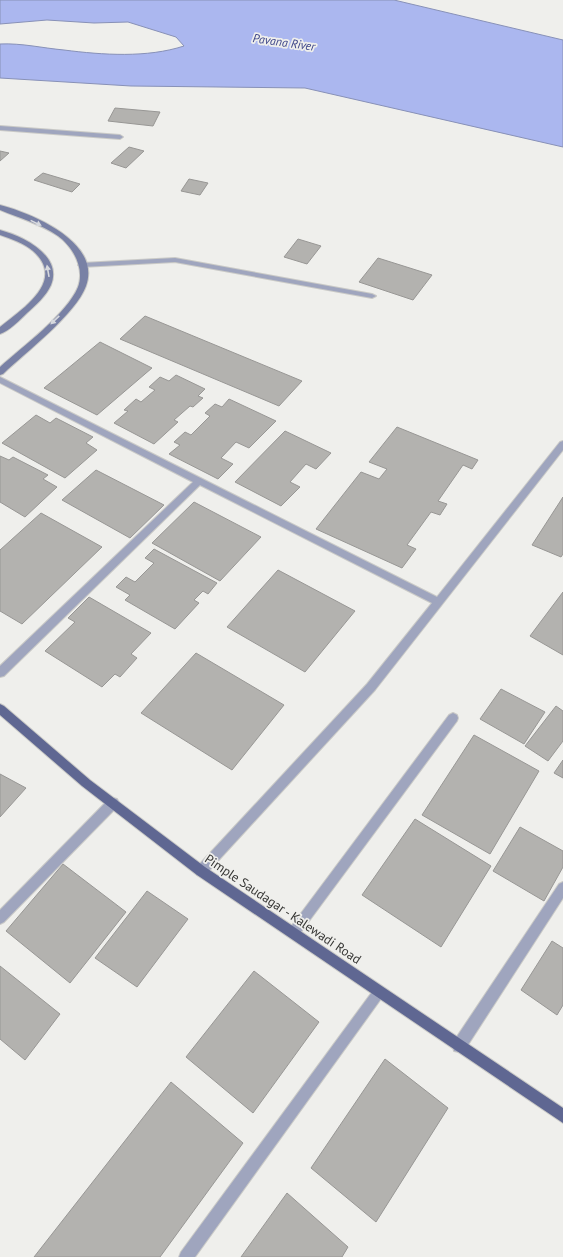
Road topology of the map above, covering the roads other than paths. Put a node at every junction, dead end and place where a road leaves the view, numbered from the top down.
1 (0, 128) edge
2 (120, 137) dead end
3 (0, 207) edge
4 (0, 232) edge
5 (82, 265) junction
6 (372, 296) dead end
7 (0, 331) edge
8 (0, 372) edge
9 (0, 380) edge
10 (563, 444) edge
11 (199, 481) junction
12 (438, 602) junction
13 (0, 673) edge
14 (0, 709) edge
15 (453, 718) dead end
16 (113, 803) junction
17 (201, 871) junction
18 (563, 888) edge
19 (0, 918) edge
20 (294, 932) junction
21 (379, 992) junction
22 (459, 1046) junction
23 (563, 1116) edge
24 (186, 1257) edge

1 - 2 street
3 -> 5 main road
7 -> 4 main road
5 - 6 street
5 -> 8 main road
9 - 11 street
10 - 12 street
11 - 12 street
11 - 13 street
12 - 17 street
14 - 16 main road, Pimple Saudagar - Kalewadi Road
15 - 20 street
16 - 17 main road, Pimple Saudagar - Kalewadi Road
16 - 19 street
17 - 20 main road, Pimple Saudagar - Kalewadi Road
18 - 22 street
20 - 21 main road, Pimple Saudagar - Kalewadi Road
21 - 22 main road, Pimple Saudagar - Kalewadi Road
21 - 24 street
22 - 23 main road, Pimple Saudagar - Kalewadi Road

